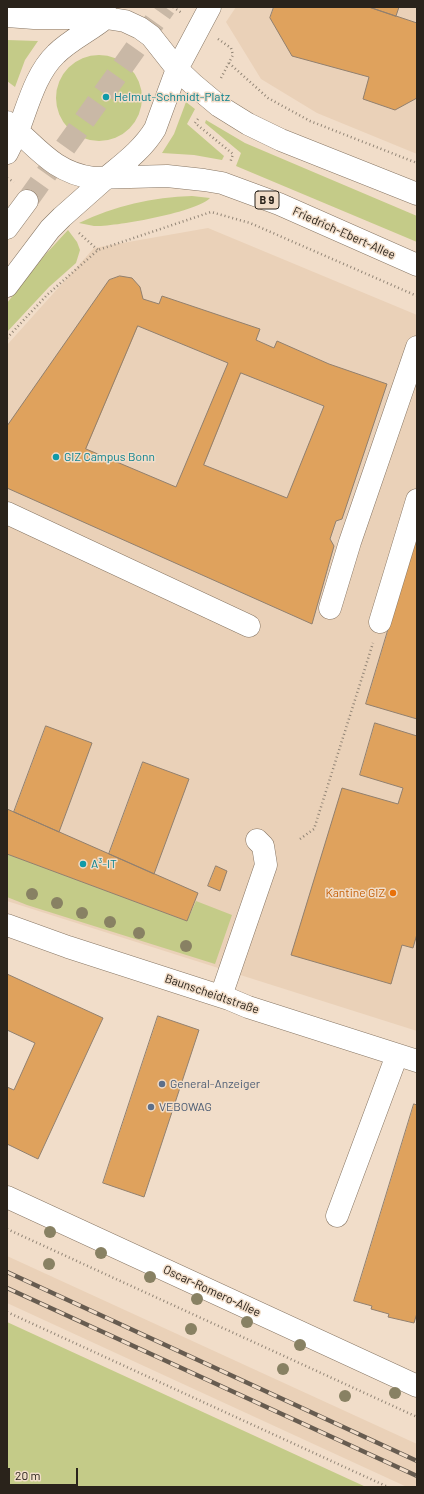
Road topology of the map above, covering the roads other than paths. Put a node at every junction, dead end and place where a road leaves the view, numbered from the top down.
1 (210, 7) edge
2 (113, 12) edge
3 (7, 16) edge
4 (177, 69) junction
5 (13, 126) edge
6 (7, 153) edge
7 (106, 178) junction
8 (417, 194) edge
9 (27, 201) tunnel mouth
10 (7, 228) edge
11 (417, 265) edge
12 (7, 286) edge
13 (417, 347) edge
14 (417, 500) edge
15 (7, 513) edge
16 (330, 608) dead end
17 (380, 622) road end
18 (249, 626) dead end
19 (257, 840) dead end
20 (7, 925) edge
21 (221, 996) junction
22 (407, 1058) edge
23 (7, 1197) edge
24 (337, 1216) dead end
25 (417, 1386) edge

1 - 4 main road
2 - 3 main road
2 - 4 main road
2 - 5 main road
4 - 7 main road
4 - 8 main road
5 - 6 main road
5 - 7 main road, B 9
7 - 11 main road, Friedrich-Ebert-Allee / B 9
7 - 12 main road
9 - 10 main road
13 - 16 main road
14 - 17 main road
15 - 18 main road
19 - 21 main road
20 - 21 main road, Baunscheidtstraße
21 - 22 main road, Baunscheidtstraße
22 - 24 main road
23 - 25 main road, Oscar-Romero-Allee

